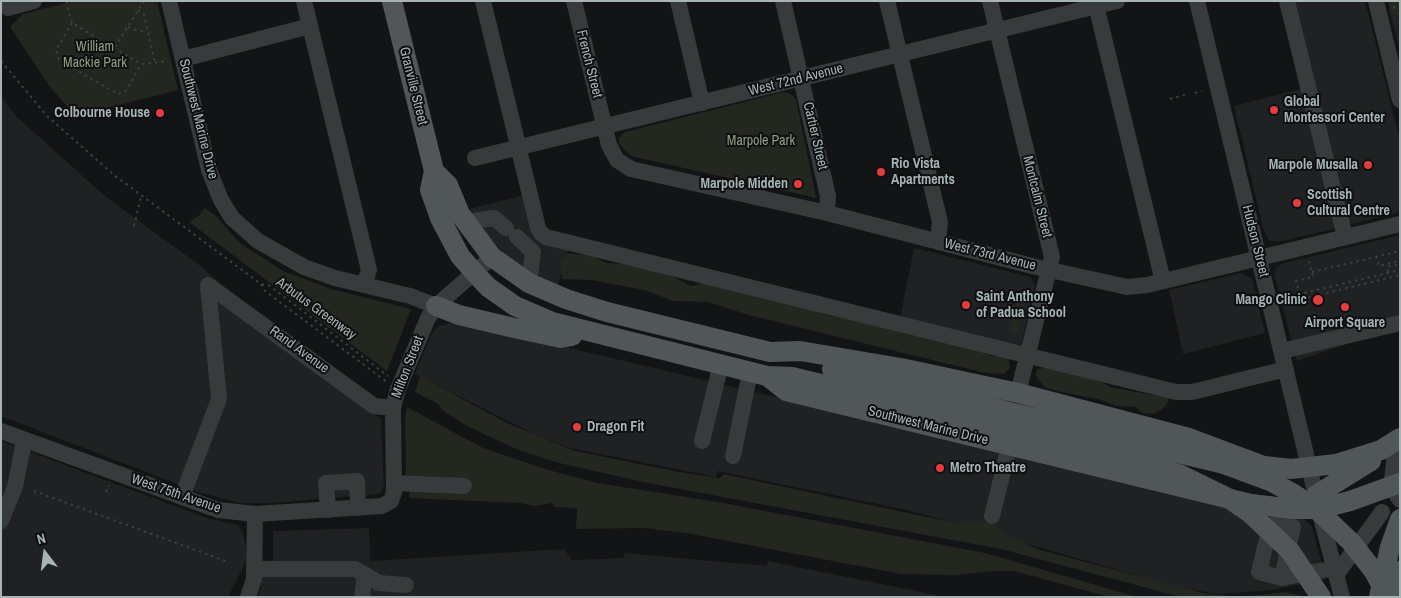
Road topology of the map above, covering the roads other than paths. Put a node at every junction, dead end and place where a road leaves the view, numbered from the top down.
1 (34, 1) edge
2 (169, 1) edge
3 (304, 1) edge
4 (392, 1) edge
5 (483, 1) edge
6 (574, 1) edge
7 (678, 1) edge
8 (782, 1) edge
9 (887, 1) edge
10 (990, 1) edge
11 (1117, 1) edge
12 (1197, 1) edge
13 (1287, 1) edge
14 (1376, 1) edge
15 (1096, 4) edge
16 (8, 8) dead end
17 (310, 26) junction
18 (997, 31) junction
19 (900, 53) junction
20 (175, 60) junction
21 (802, 79) junction
22 (1400, 100) edge
23 (702, 103) junction
24 (604, 127) junction
25 (518, 148) junction
26 (475, 158) dead end
27 (434, 171) junction
28 (827, 213) junction
29 (466, 222) junction
30 (1400, 224) edge
31 (1345, 237) junction
32 (938, 242) junction
33 (492, 257) junction
34 (1259, 258) junction
35 (1049, 270) junction
36 (474, 272) junction
37 (1163, 281) junction
38 (529, 283) junction
39 (364, 284) junction
40 (436, 306) junction
41 (1400, 323) edge
42 (592, 333) junction
43 (1282, 351) junction
44 (770, 352) junction
45 (1027, 356) junction
46 (721, 364) junction
47 (1286, 369) junction
48 (758, 374) junction
49 (1018, 393) junction
50 (393, 408) junction
51 (1, 431) edge
52 (1189, 438) junction
53 (1086, 439) junction
54 (24, 440) junction
55 (702, 441) dead end
56 (1394, 442) edge
57 (1009, 446) junction
58 (733, 456) dead end
59 (1310, 466) junction
60 (395, 483) junction
61 (464, 486) dead end
62 (1177, 488) junction
63 (1397, 490) edge
64 (182, 497) junction
65 (1350, 501) junction
66 (1318, 502) junction
67 (388, 503) joint
68 (358, 508) junction
69 (328, 510) junction
70 (255, 514) junction
71 (1400, 514) edge
72 (1391, 515) edge
73 (992, 516) dead end
74 (1279, 516) junction
75 (1, 521) edge
76 (1400, 571) edge
77 (1335, 572) junction
78 (364, 575) junction
79 (258, 576) junction
80 (1282, 578) junction
81 (406, 585) dead end
82 (248, 597) edge
83 (362, 597) edge
84 (1321, 597) edge
85 (1342, 597) edge
86 (1379, 597) edge
87 (1388, 597) edge
88 (1395, 597) edge

1 - 16 street
2 - 20 street, Southwest Marine Drive
3 - 17 street
4 - 27 main road, Granville Street
5 - 25 street
6 - 24 street, French Street
7 - 23 street
8 - 21 street, Cartier Street
9 - 19 street
10 - 18 street, Montcalm Street
11 - 15 street, West 72nd Avenue
12 - 34 street, Hudson Street
13 - 31 street
14 - 22 street
15 - 18 street, West 72nd Avenue
15 - 37 street
17 - 20 street
17 - 39 street
18 - 19 street, West 72nd Avenue
18 - 35 street, Montcalm Street
19 - 21 street, West 72nd Avenue
19 - 32 street
20 - 39 street, Southwest Marine Drive
21 - 23 street, West 72nd Avenue
21 - 28 street, Cartier Street
23 - 24 street, West 72nd Avenue
24 - 25 street, West 72nd Avenue
24 - 28 street, West 73rd Avenue
25 - 26 street, West 72nd Avenue
25 - 45 street
27 - 29 main road, Granville Street
27 - 36 main road, Granville Street
28 - 32 street, West 73rd Avenue
29 - 33 main road, Granville Street
29 - 38 street
30 - 31 street, West 73rd Avenue
31 - 34 street, West 73rd Avenue
32 - 35 street, West 73rd Avenue
33 - 36 street, Milton Street
33 - 38 main road
34 - 37 street, West 73rd Avenue
34 - 43 street, Hudson Street
35 - 37 street, West 73rd Avenue
35 - 45 street, Montcalm Street
36 - 40 street, Milton Street
36 - 42 main road, Southwest Marine Drive
38 - 44 main road
39 - 40 street, Southwest Marine Drive
40 - 42 main road
40 - 50 street, Milton Street
41 - 43 street
42 - 46 main road, Southwest Marine Drive
43 - 47 street, Hudson Street
44 - 49 main road
44 - 53 main road
45 - 47 street
45 - 49 street, Montcalm Street
46 - 48 main road, Southwest Marine Drive
46 - 55 street
47 - 59 street, Hudson Street
48 - 53 main road
48 - 57 main road, Southwest Marine Drive
48 - 58 street
49 - 52 main road
50 - 60 street, Milton Street
50 - 64 street, Rand Avenue
51 - 54 street, West 75th Avenue
52 - 59 main road
52 - 62 street
53 - 84 main road, bridge
53 - 87 main road, bridge
54 - 64 street, West 75th Avenue
54 - 75 street
56 - 59 main road
56 - 63 street
56 - 66 main road
57 - 62 main road, Southwest Marine Drive
57 - 73 street
59 - 66 street, Hudson Street
60 - 61 street
60 - 67 street, Milton Street
62 - 74 main road, Southwest Marine Drive
63 - 65 main road, Southwest Marine Drive
64 - 70 street, West 75th Avenue
65 - 66 main road, Southwest Marine Drive
65 - 72 street
66 - 74 main road, Southwest Marine Drive
66 - 77 street, Hudson Street
67 - 68 street, West 75th Avenue
68 - 69 street, West 75th Avenue
68 - 69 street
69 - 70 street, West 75th Avenue
70 - 79 street
71 - 72 street
72 - 77 street
72 - 86 main road
74 - 80 street
74 - 80 street
76 - 88 main road
77 - 80 street
77 - 85 street, Hudson Street
78 - 79 street
78 - 81 street
78 - 83 street
79 - 82 street

